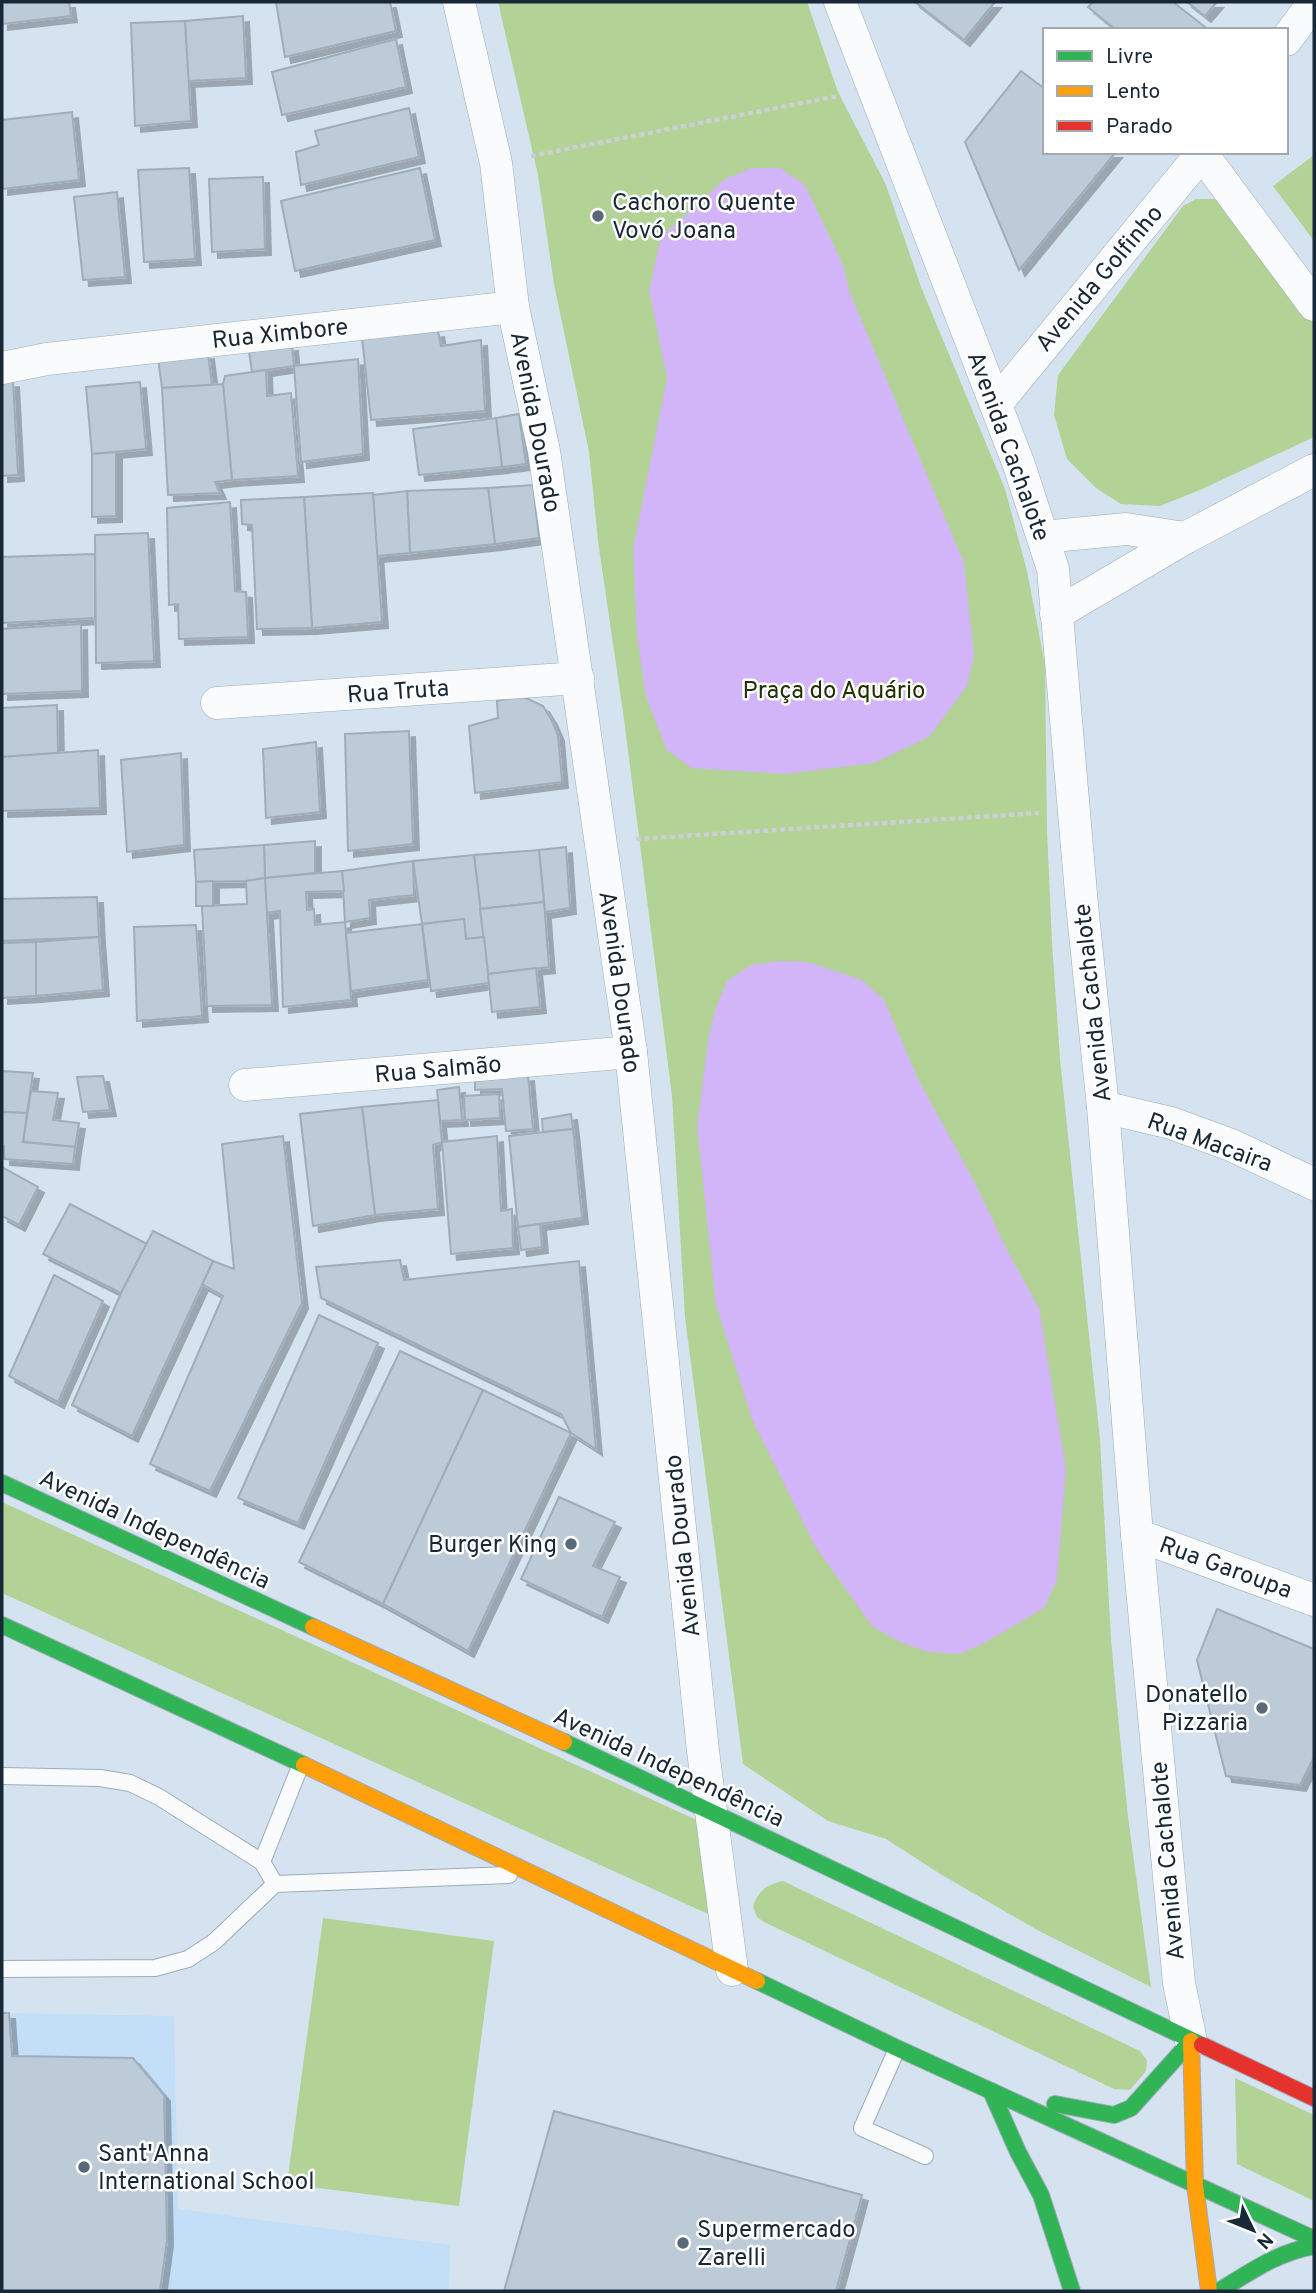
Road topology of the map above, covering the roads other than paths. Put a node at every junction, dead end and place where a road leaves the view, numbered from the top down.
1 (459, 2) edge
2 (1314, 2) edge
3 (844, 5) edge
4 (1288, 37) edge
5 (1202, 154) edge
6 (1204, 154) edge
7 (1314, 305) edge
8 (513, 307) junction
9 (2, 348) edge
10 (47, 359) junction
11 (2, 368) edge
12 (996, 404) junction
13 (1314, 470) edge
14 (1043, 537) junction
15 (1185, 538) junction
16 (1056, 614) junction
17 (578, 678) junction
18 (217, 703) dead end
19 (631, 1052) junction
20 (245, 1085) dead end
21 (1103, 1107) junction
22 (1314, 1184) edge
23 (2, 1483) edge
24 (1137, 1535) junction
25 (1314, 1600) edge
26 (2, 1625) edge
27 (301, 1763) junction
28 (2, 1776) edge
29 (710, 1810) junction
30 (262, 1862) junction
31 (529, 1874) junction
32 (275, 1884) junction
33 (2, 1969) edge
34 (732, 1970) junction
35 (1191, 2041) junction
36 (897, 2048) junction
37 (991, 2091) junction
38 (1314, 2098) edge
39 (925, 2156) dead end
40 (1195, 2185) junction
41 (1314, 2239) edge
42 (1314, 2246) edge
43 (1072, 2291) edge
44 (1209, 2291) edge
45 (1219, 2291) edge

1 - 8 street, Avenida Dourado
2 - 4 street
3 - 12 street, Avenida Cachalote
5 - 12 street, Avenida Golfinho
6 - 7 street
8 - 10 street, Rua Ximbore
8 - 17 street, Avenida Dourado
9 - 10 street, Rua Ximbore
10 - 11 street, Rua Ximbore
12 - 14 street, Avenida Cachalote
13 - 15 street
14 - 15 street
14 - 16 street, Avenida Cachalote
15 - 16 street
16 - 21 street, Avenida Cachalote
17 - 18 street, Rua Truta
17 - 19 street, Avenida Dourado
19 - 20 street, Rua Salmão
19 - 29 street, Avenida Dourado
21 - 22 street, Rua Macaira
21 - 24 street, Avenida Cachalote
23 - 29 main road, Avenida Independência
24 - 25 street, Rua Garoupa
24 - 35 street, Avenida Cachalote
26 - 27 main road
27 - 30 lane
27 - 31 main road
28 - 30 lane
29 - 34 street, Avenida Dourado
29 - 35 main road, Avenida Independência
30 - 32 lane
31 - 32 lane
31 - 34 main road
32 - 33 lane
34 - 36 main road
35 - 37 main road
35 - 38 main road, Avenida Independência
35 - 40 main road
36 - 37 main road
36 - 39 lane
37 - 40 main road
37 - 43 main road
40 - 41 main road
40 - 44 main road
42 - 45 main road

